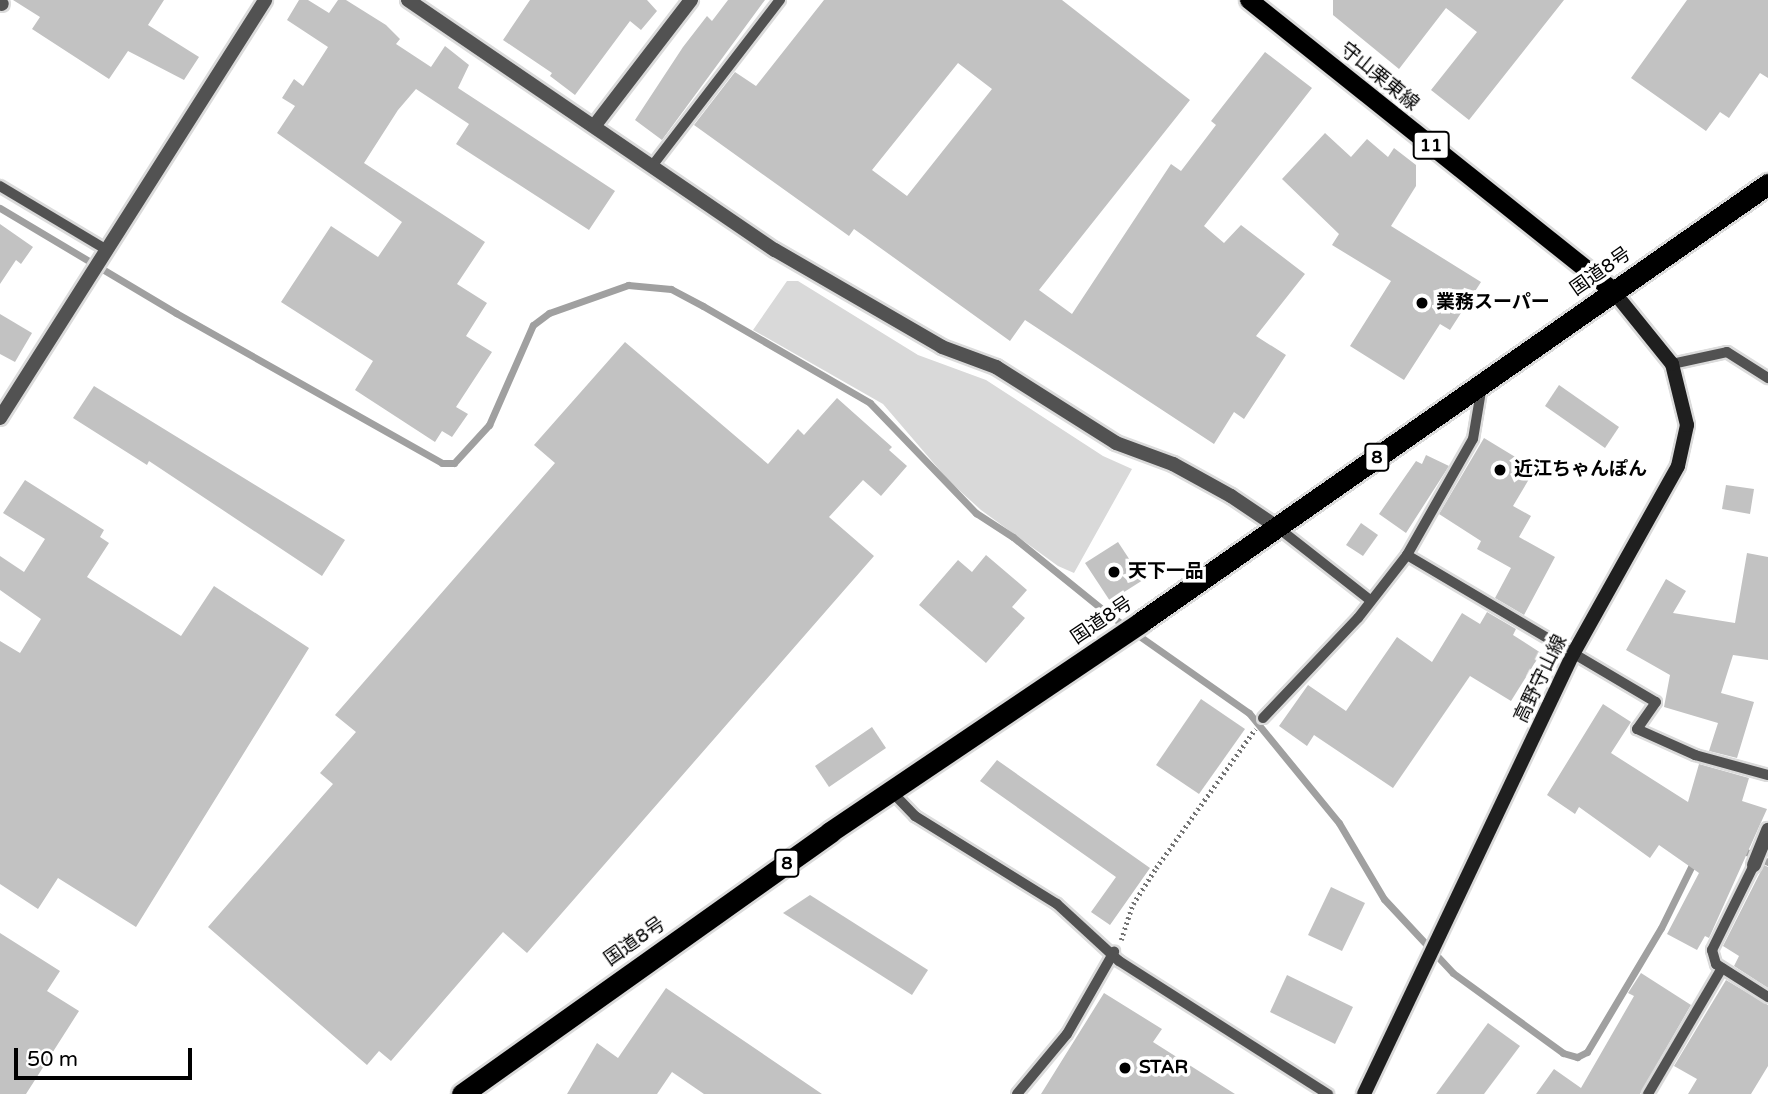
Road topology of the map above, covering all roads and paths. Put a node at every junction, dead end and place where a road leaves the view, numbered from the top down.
1 (265, 0) edge
2 (408, 0) edge
3 (691, 0) edge
4 (780, 0) edge
5 (1249, 0) edge
6 (595, 125) junction
7 (652, 166) junction
8 (1768, 184) edge
9 (0, 186) edge
10 (105, 252) junction
11 (1613, 291) junction
12 (1672, 364) junction
13 (1768, 378) edge
14 (1482, 385) junction
15 (0, 418) edge
16 (1277, 527) junction
17 (1407, 555) junction
18 (1370, 600) junction
19 (1573, 654) junction
20 (1264, 718) dead end
21 (1252, 732) dead end
22 (1768, 775) edge
23 (891, 791) junction
24 (1768, 830) edge
25 (1754, 866) joint
26 (1114, 953) junction
27 (1723, 968) junction
28 (1768, 997) edge
29 (462, 1094) edge
30 (1017, 1094) edge
31 (1328, 1094) edge
32 (1364, 1094) edge
33 (1648, 1094) edge

1 - 10 street
2 - 6 street
3 - 6 street
4 - 7 lane
5 - 11 main road, 守山栗東線 / 11
6 - 7 street
7 - 16 street
8 - 11 highway, 国道8号 / 8
9 - 10 lane
10 - 15 street
11 - 12 main road, 高野守山線
11 - 14 highway, 国道8号 / 8
12 - 13 lane
12 - 19 main road, 高野守山線
14 - 16 highway, 国道8号 / 8
14 - 17 lane
16 - 18 lane
16 - 23 highway, 国道8号 / 8
17 - 18 lane
17 - 19 lane
18 - 20 lane
19 - 22 lane
19 - 32 main road, 高野守山線
21 - 26 path
23 - 26 lane
23 - 29 highway, 国道8号 / 8
24 - 25 street
25 - 27 lane
26 - 30 lane
26 - 31 lane
27 - 28 lane
27 - 33 lane

